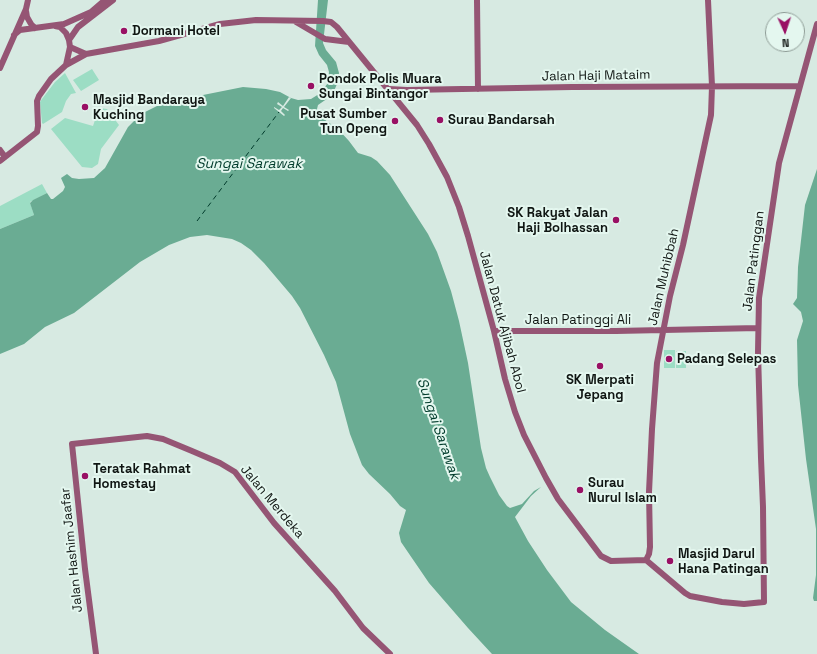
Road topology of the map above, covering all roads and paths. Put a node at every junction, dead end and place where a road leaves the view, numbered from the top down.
1 (28, 0) edge
2 (105, 0) edge
3 (113, 0) edge
4 (477, 0) edge
5 (708, 0) edge
6 (26, 9) junction
7 (295, 21) junction
8 (817, 24) edge
9 (52, 26) junction
10 (35, 28) junction
11 (14, 35) junction
12 (69, 40) junction
13 (349, 42) junction
14 (70, 47) junction
15 (86, 54) junction
16 (66, 65) junction
17 (0, 67) edge
18 (712, 86) junction
19 (800, 86) junction
20 (389, 89) junction
21 (478, 89) junction
22 (404, 90) junction
23 (396, 98) junction
24 (0, 150) edge
25 (3, 159) edge
26 (758, 328) junction
27 (663, 330) junction
28 (494, 331) junction
29 (72, 444) joint
30 (646, 560) junction
31 (96, 654) edge
32 (390, 654) edge

1 - 6 main road
2 - 9 main road
3 - 12 main road
4 - 21 main road
5 - 18 main road, Jalan Muhibbah
6 - 10 main road
6 - 11 main road
7 - 13 main road
7 - 13 main road, Jalan Datuk Ajibah Abol
7 - 15 main road, Jalan Datuk Ajibah Abol
8 - 19 main road, Jalan Patinggan
9 - 10 main road
9 - 12 main road
10 - 11 main road
11 - 17 main road
12 - 14 main road
13 - 20 main road, Jalan Datuk Ajibah Abol
14 - 15 main road
14 - 16 main road
15 - 16 main road
16 - 25 main road
18 - 19 main road, Jalan Haji Mataim
18 - 21 main road, Jalan Haji Mataim
18 - 27 main road, Jalan Muhibbah
19 - 26 main road, Jalan Patinggan
20 - 22 main road, Jalan Haji Mataim
20 - 23 main road, Jalan Datuk Ajibah Abol
21 - 22 main road, Jalan Haji Mataim
22 - 23 main road
23 - 28 main road, Jalan Datuk Ajibah Abol
24 - 25 main road
26 - 27 main road, Jalan Patinggi Ali
26 - 30 main road, Jalan Patinggan
27 - 28 main road, Jalan Patinggi Ali
27 - 30 main road, Jalan Muhibbah
28 - 30 main road, Jalan Datuk Ajibah Abol
29 - 31 main road, Jalan Hashim Jaafar
29 - 32 main road, Jalan Merdeka

